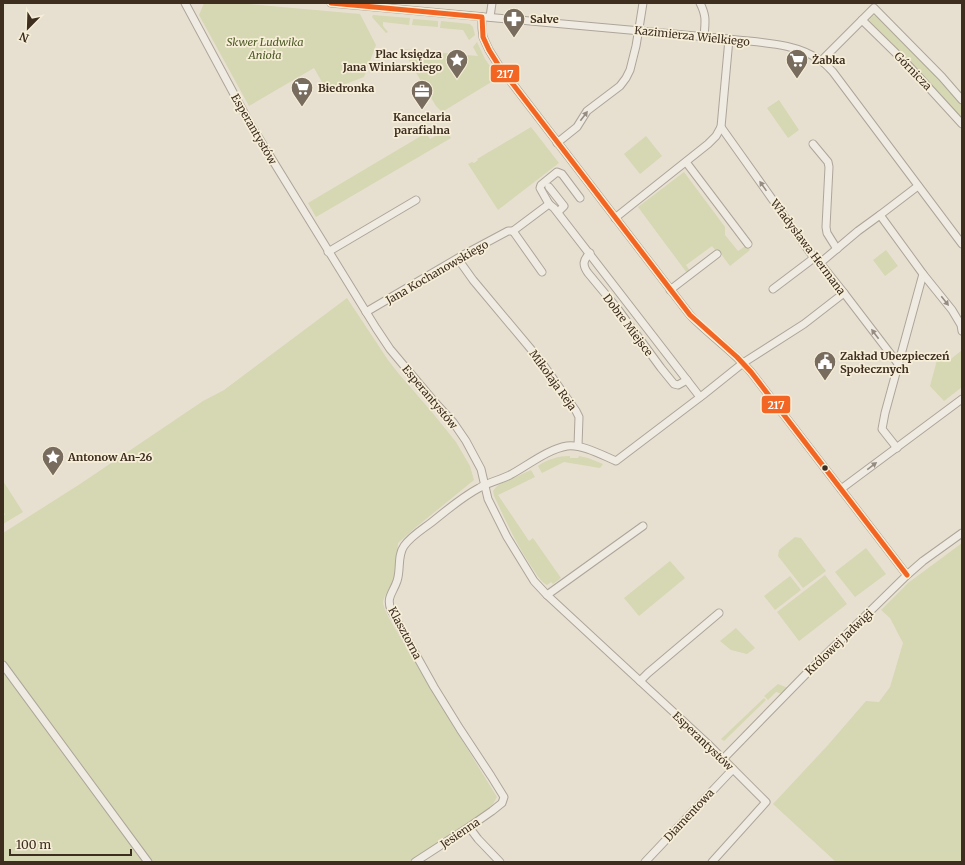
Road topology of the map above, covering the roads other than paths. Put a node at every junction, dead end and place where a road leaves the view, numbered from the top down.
1 (185, 3) edge
2 (331, 3) edge
3 (336, 3) edge
4 (492, 3) edge
5 (643, 3) edge
6 (700, 3) edge
7 (372, 5) edge
8 (877, 6) edge
9 (482, 17) junction
10 (490, 17) junction
11 (862, 20) junction
12 (639, 31) junction
13 (704, 37) junction
14 (729, 39) junction
15 (821, 61) junction
16 (962, 100) edge
17 (962, 124) edge
18 (721, 127) junction
19 (557, 143) junction
20 (813, 144) dead end
21 (686, 162) junction
22 (918, 186) junction
23 (549, 187) dead end
24 (580, 198) dead end
25 (416, 200) dead end
26 (549, 204) junction
27 (558, 212) junction
28 (880, 215) junction
29 (615, 218) junction
30 (511, 231) junction
31 (748, 244) dead end
32 (962, 244) edge
33 (837, 249) junction
34 (328, 252) junction
35 (590, 253) junction
36 (717, 254) dead end
37 (458, 259) junction
38 (817, 260) junction
39 (542, 272) dead end
40 (924, 274) junction
41 (773, 289) dead end
42 (670, 290) junction
43 (844, 293) junction
44 (366, 312) junction
45 (962, 331) edge
46 (743, 363) junction
47 (899, 365) junction
48 (687, 380) junction
49 (700, 397) junction
50 (962, 399) edge
51 (578, 446) junction
52 (897, 448) junction
53 (484, 485) junction
54 (841, 490) junction
55 (643, 526) dead end
56 (962, 533) edge
57 (907, 575) junction
58 (546, 595) junction
59 (719, 613) dead end
60 (3, 665) edge
61 (640, 681) junction
62 (723, 759) junction
63 (733, 769) junction
64 (503, 800) joint
65 (469, 827) junction
66 (425, 860) edge
67 (148, 862) edge
68 (415, 862) edge
69 (500, 862) edge
70 (645, 862) edge
71 (712, 862) edge

1 - 34 street, Esperantystów
2 - 3 street, Kazimierza Wielkiego
3 - 7 street, Kazimierza Wielkiego
4 - 10 street
5 - 12 street
6 - 13 street
7 - 9 street, Kazimierza Wielkiego
8 - 11 street, Górnicza
8 - 16 street, Górnicza
9 - 10 street, Kazimierza Wielkiego
9 - 19 street
10 - 12 street, Kazimierza Wielkiego
11 - 15 street, Górnicza
11 - 17 street, Górnicza
12 - 13 street, Kazimierza Wielkiego
19 -> 12 street
13 - 14 street, Kazimierza Wielkiego
14 - 15 street, Kazimierza Wielkiego
14 - 18 street
15 - 22 street, Kazimierza Wielkiego
18 - 21 street
38 -> 18 street, Władysława Hermana
19 - 29 street
20 - 33 street
21 - 29 street
21 - 31 street
22 - 28 street
22 - 32 street, Kazimierza Wielkiego
23 - 27 street
24 - 26 street
25 - 34 street
26 - 27 street, Dobre Miejsce
26 - 30 street
27 - 35 street, Dobre Miejsce
28 - 33 street
28 - 40 street
29 - 42 street
30 - 37 street, Jana Kochanowskiego
30 - 39 street
33 - 38 street
34 - 44 street, Esperantystów
35 - 48 street, Dobre Miejsce
35 - 48 street, Dobre Miejsce
36 - 42 street
37 - 44 street, Jana Kochanowskiego
37 - 51 street, Mikołaja Reja
38 - 41 street
38 - 43 street, Władysława Hermana
40 -> 45 street
40 - 47 street
42 - 46 street
43 - 46 street
47 -> 43 street, Władysława Hermana
44 - 53 street, Esperantystów
46 - 49 street
46 - 54 street
47 - 52 street
48 - 49 street, Dobre Miejsce
49 - 51 street
50 - 52 street
51 - 53 street
54 -> 52 street
53 - 58 street, Esperantystów
53 - 64 street, Klasztorna
54 - 57 street
55 - 58 street
56 - 57 street, Królowej Jadwigi
57 - 62 street, Królowej Jadwigi
58 - 61 street, Esperantystów
59 - 61 street
60 - 67 street
61 - 62 street, Esperantystów
62 - 63 street, Esperantystów
63 - 70 street, Diamentowa
63 - 71 street, Esperantystów
64 - 65 street, Jesienna
65 - 66 street, Jesienna
65 - 69 street
66 - 68 street, Jesienna

